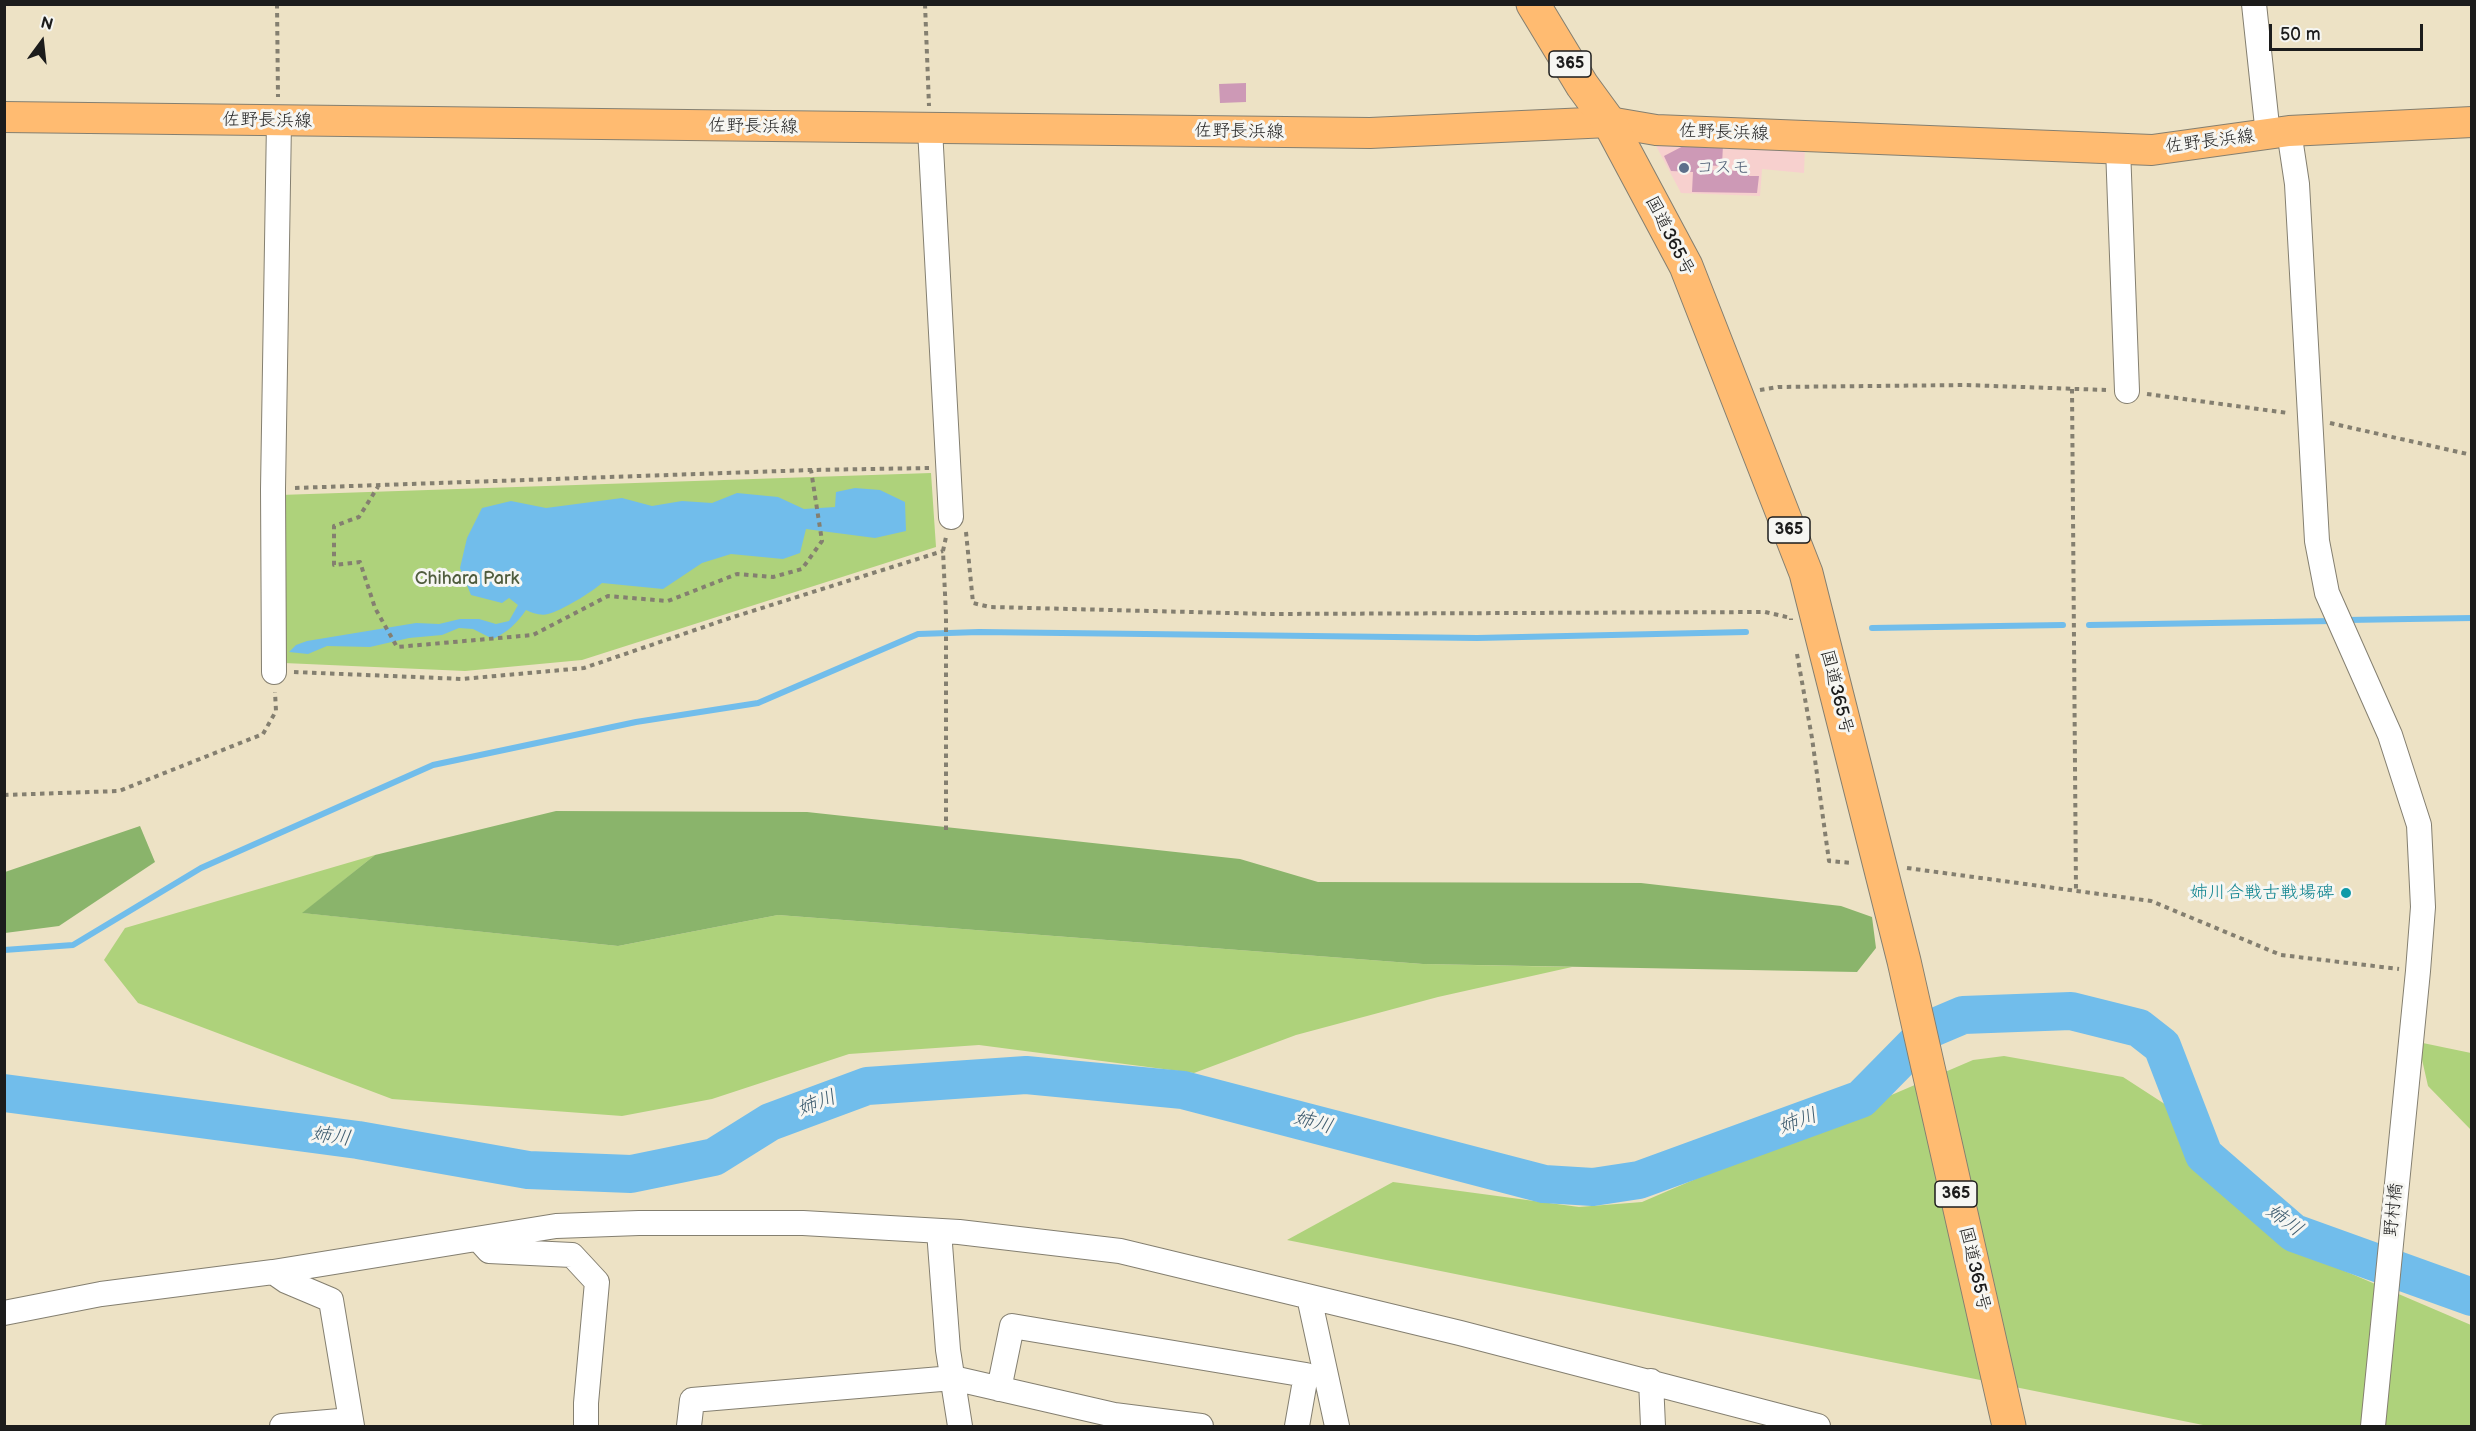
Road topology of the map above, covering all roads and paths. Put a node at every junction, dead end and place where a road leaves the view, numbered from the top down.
1 (277, 4) edge
2 (925, 4) edge
3 (1533, 4) edge
4 (2254, 4) edge
5 (4, 117) edge
6 (279, 121) junction
7 (2472, 122) edge
8 (1609, 123) junction
9 (930, 129) junction
10 (2279, 133) junction
11 (2118, 148) junction
12 (2072, 389) junction
13 (2127, 391) junction
14 (1736, 394) junction
15 (2308, 416) junction
16 (2472, 455) edge
17 (948, 468) junction
18 (811, 470) junction
19 (379, 485) junction
20 (273, 489) junction
21 (951, 518) junction
22 (943, 551) junction
23 (1270, 614) dead end
24 (274, 672) junction
25 (4, 795) edge
26 (946, 830) dead end
27 (2076, 891) dead end
28 (939, 1231) junction
29 (479, 1240) junction
30 (273, 1272) junction
31 (1309, 1297) junction
32 (4, 1313) edge
33 (952, 1378) junction
34 (1651, 1381) junction
35 (999, 1389) junction
36 (1115, 1421) edge
37 (351, 1423) edge
38 (282, 1426) edge
39 (586, 1426) edge
40 (689, 1426) edge
41 (960, 1426) edge
42 (1201, 1426) edge
43 (1297, 1426) edge
44 (1337, 1426) edge
45 (1653, 1426) edge
46 (1818, 1426) edge
47 (2009, 1426) edge
48 (2373, 1426) edge

1 - 6 path
2 - 9 path
3 - 8 highway, 国道365号 / 365
4 - 10 street, 野村橋
5 - 6 main road, 佐野長浜線
6 - 9 main road, 佐野長浜線
6 - 20 street
7 - 10 main road, 佐野長浜線
8 - 9 main road, 佐野長浜線
8 - 11 main road, 佐野長浜線
8 - 14 highway, 国道365号 / 365
9 - 17 street
10 - 11 main road, 佐野長浜線
10 - 15 street, 野村橋
11 - 13 street
12 - 13 path
12 - 14 path
12 - 27 path
13 - 15 path
14 - 47 highway, 国道365号 / 365
15 - 16 path
15 - 48 street, 野村橋
17 - 18 path
17 - 21 street
18 - 19 path
18 - 19 path
19 - 20 path
20 - 24 street
21 - 22 path
21 - 23 path
22 - 24 path
22 - 26 path
24 - 25 path
28 - 29 street
28 - 31 street
28 - 33 street
29 - 30 street
29 - 39 street
30 - 32 street
30 - 37 street
31 - 34 street
31 - 44 street
33 - 35 street
33 - 40 street
33 - 41 street
34 - 45 street
34 - 46 street
35 - 36 street
35 - 43 street
36 - 42 street
37 - 38 street

